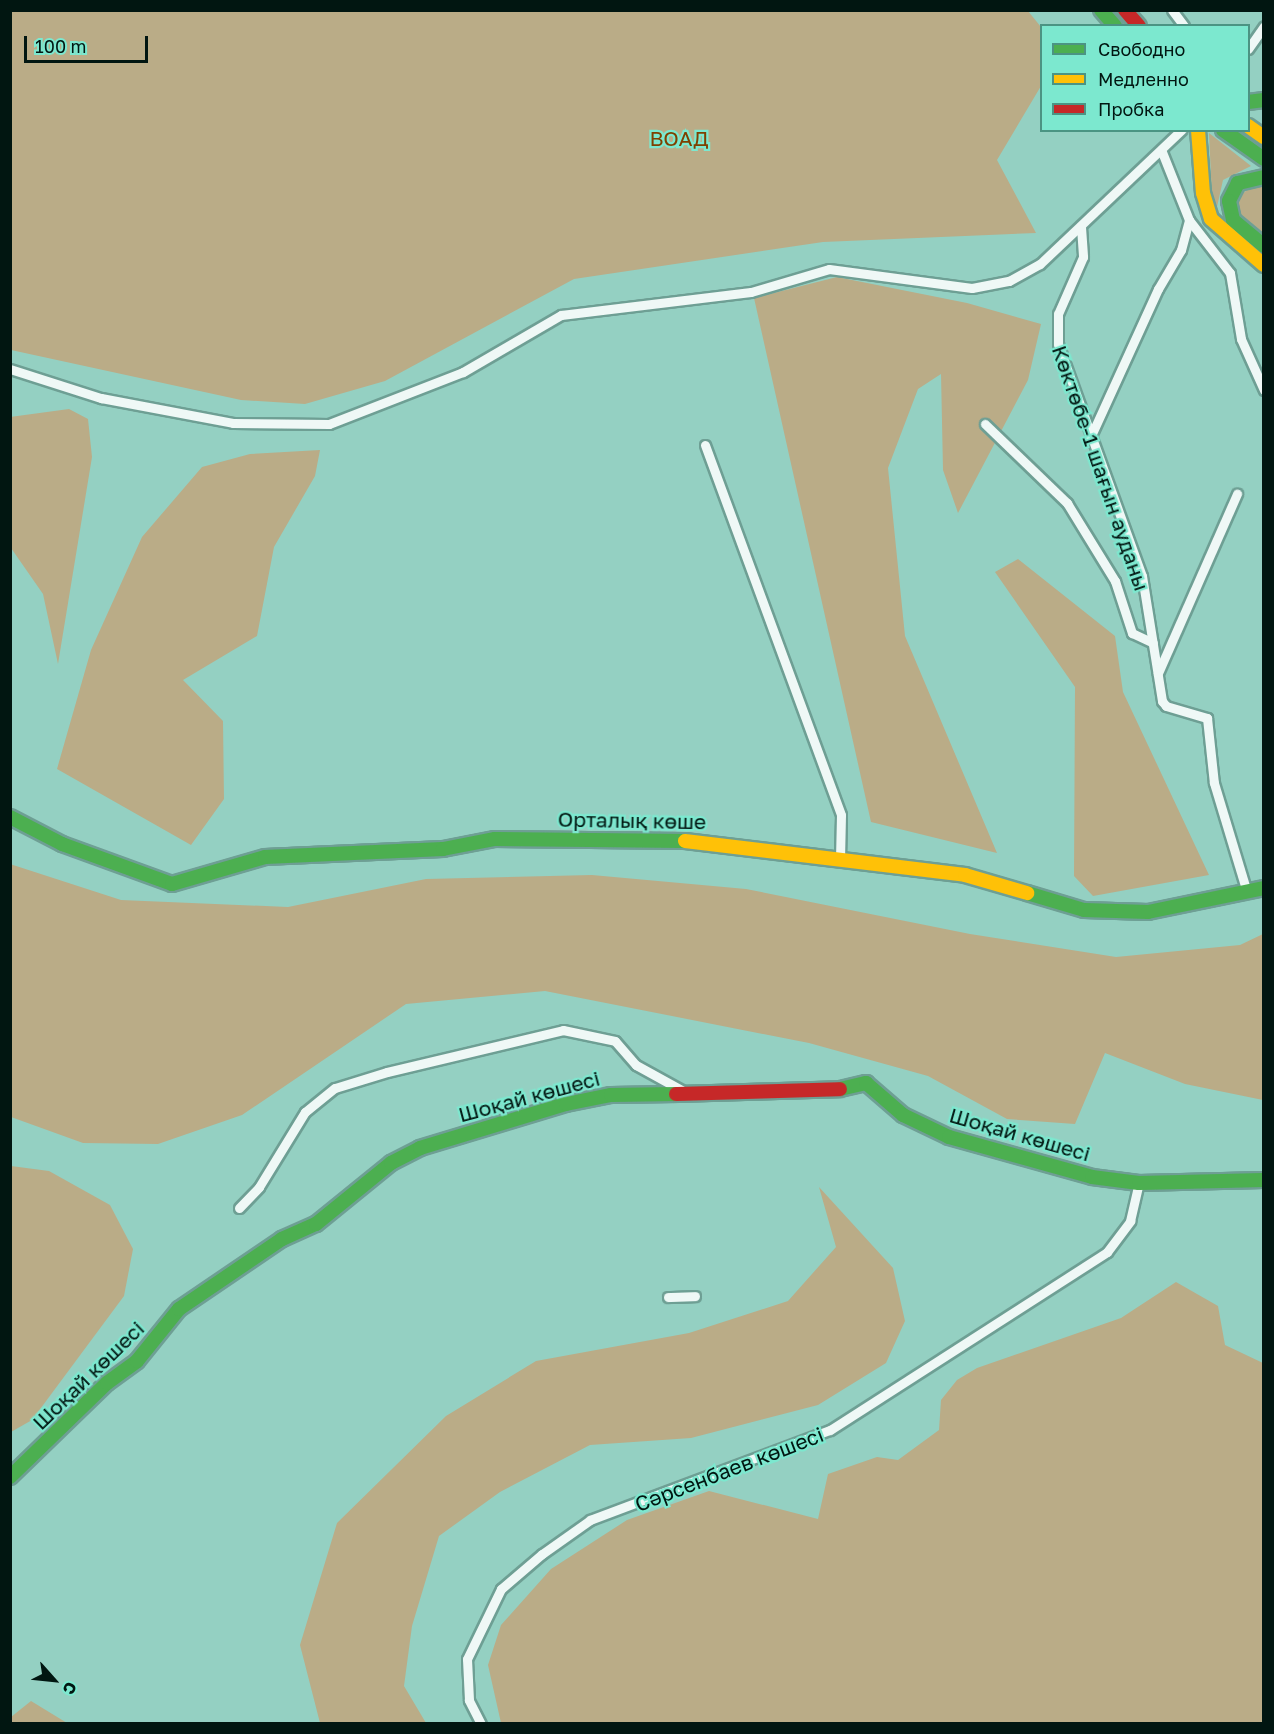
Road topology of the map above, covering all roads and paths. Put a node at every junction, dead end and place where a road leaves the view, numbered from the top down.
1 (1101, 10) edge
2 (1125, 10) edge
3 (1172, 10) edge
4 (1113, 24) edge
5 (1137, 24) edge
6 (1182, 24) edge
7 (1263, 26) edge
8 (1250, 46) edge
9 (1250, 127) edge
10 (1179, 132) edge
11 (1198, 132) edge
12 (1226, 132) edge
13 (1263, 137) edge
14 (1162, 152) junction
15 (1263, 159) edge
16 (1263, 177) edge
17 (1189, 220) junction
18 (1081, 227) junction
19 (1263, 246) edge
20 (1263, 264) edge
21 (10, 369) edge
22 (1263, 390) edge
23 (985, 424) dead end
24 (1090, 438) junction
25 (705, 446) dead end
26 (1238, 494) dead end
27 (1153, 643) junction
28 (1158, 674) junction
29 (10, 817) edge
30 (840, 859) junction
31 (1263, 888) edge
32 (1247, 892) junction
33 (687, 1093) junction
34 (1263, 1180) edge
35 (1139, 1183) junction
36 (239, 1208) dead end
37 (695, 1296) dead end
38 (668, 1297) dead end
39 (10, 1477) edge
40 (481, 1724) edge

1 - 4 street
2 - 5 street
3 - 6 street
7 - 8 street
9 - 13 street
10 - 14 street
11 - 20 street
12 - 15 street
14 - 17 street
14 - 18 street
16 - 19 street
17 - 22 street
17 - 24 street
18 - 21 street
18 - 24 street, Көктөбе-1 шағын ауданы
23 - 27 street
24 - 27 street, Көктөбе-1 шағын ауданы
25 - 30 street
26 - 28 street
27 - 28 street, Көктөбе-1 шағын ауданы
28 - 32 street, Көктөбе-1 шағын ауданы
29 - 30 street, Орталық көше
30 - 32 street, Орталық көше
31 - 32 street, Орталық көше
33 - 35 street, Шоқай көшесі
33 - 36 street
33 - 39 street, Шоқай көшесі
34 - 35 street, Шоқай көшесі
35 - 40 street, Сәрсенбаев көшесі
37 - 38 street

